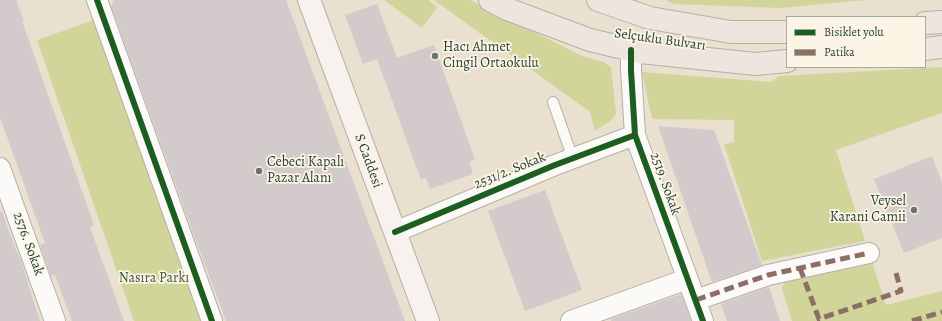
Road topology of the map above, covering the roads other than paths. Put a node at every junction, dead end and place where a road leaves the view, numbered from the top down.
1 (97, 0) edge
2 (309, 0) edge
3 (490, 0) edge
4 (598, 0) edge
5 (942, 22) edge
6 (926, 23) edge
7 (786, 32) edge
8 (942, 47) edge
9 (926, 49) edge
10 (632, 50) junction
11 (786, 61) edge
12 (553, 102) dead end
13 (635, 134) junction
14 (573, 159) junction
15 (0, 168) edge
16 (395, 232) junction
17 (869, 253) dead end
18 (687, 279) junction
19 (696, 300) junction
20 (56, 321) edge
21 (212, 321) edge
22 (428, 321) edge
23 (571, 321) edge
24 (703, 321) edge

1 - 21 street
2 - 16 main road, S Caddesi
3 - 10 main road, Selçuklu Bulvarı
4 - 7 main road, Selçuklu Bulvarı
5 - 6 main road
8 - 9 main road
10 - 11 main road, Selçuklu Bulvarı
10 - 13 street, 2519. Sokak
12 - 14 lane
13 - 14 street, 2531/2. Sokak
13 - 18 street, 2519. Sokak
14 - 16 street, 2531/2. Sokak
15 - 20 street, 2576. Sokak
16 - 22 main road, S Caddesi
17 - 19 street
18 - 19 street, 2519. Sokak
18 - 23 street
19 - 24 street, 2519. Sokak

